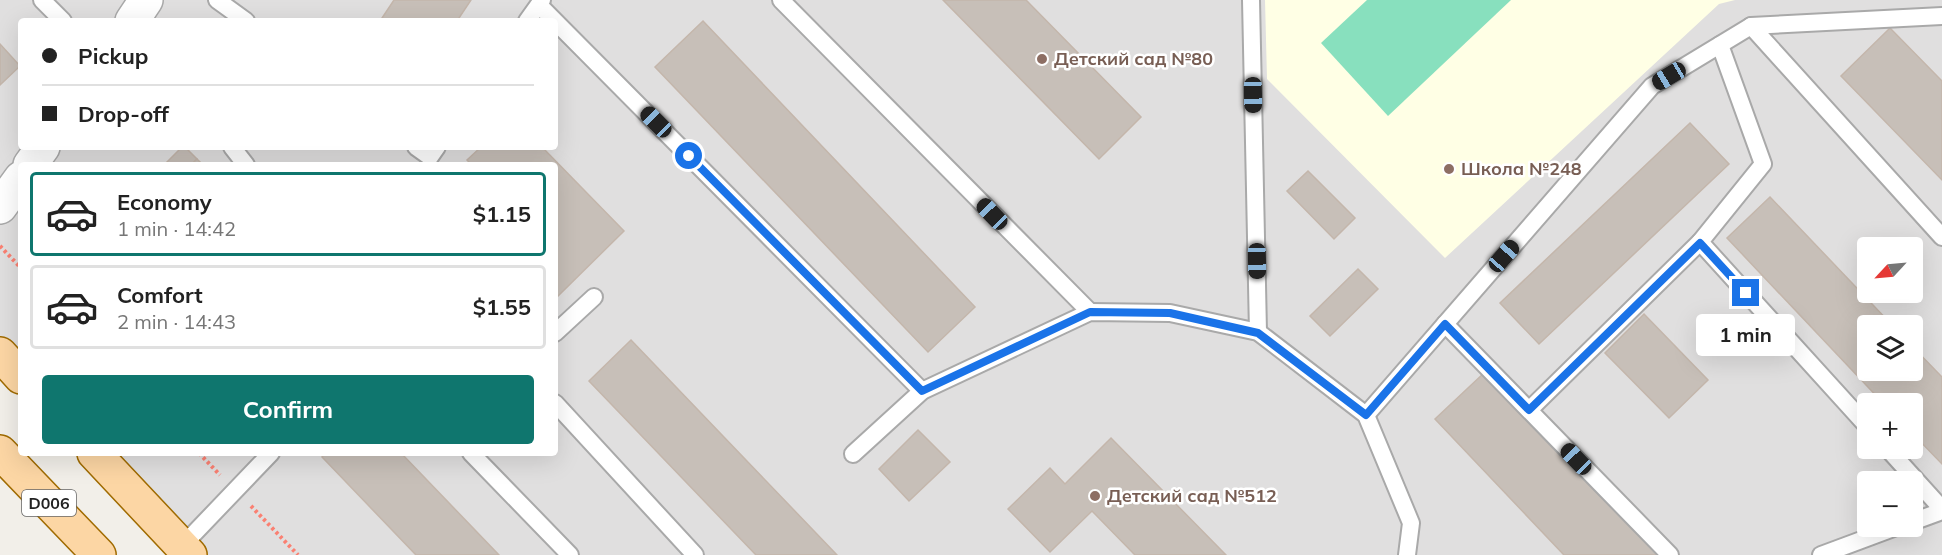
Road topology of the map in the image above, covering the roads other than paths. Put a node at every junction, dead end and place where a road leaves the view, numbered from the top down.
1 (42, 0) edge
2 (146, 0) edge
3 (217, 0) edge
4 (781, 0) edge
5 (1251, 0) edge
6 (541, 2) edge
7 (1942, 16) edge
8 (60, 18) edge
9 (134, 18) edge
10 (242, 18) edge
11 (529, 18) edge
12 (557, 18) edge
13 (558, 19) edge
14 (1751, 26) junction
15 (1720, 45) junction
16 (234, 150) edge
17 (244, 162) edge
18 (18, 182) edge
19 (0, 207) edge
20 (1942, 237) edge
21 (1700, 243) junction
22 (594, 297) dead end
23 (1090, 312) junction
24 (1445, 324) junction
25 (558, 330) edge
26 (1258, 333) junction
27 (0, 354) edge
28 (18, 373) edge
29 (922, 391) junction
30 (558, 406) edge
31 (1529, 410) junction
32 (1366, 415) junction
33 (1857, 415) edge
34 (0, 452) edge
35 (853, 454) dead end
36 (96, 456) edge
37 (268, 456) edge
38 (474, 456) edge
39 (1897, 459) edge
40 (1942, 510) edge
41 (1923, 518) edge
42 (1869, 537) edge
43 (186, 551) edge
44 (99, 555) edge
45 (570, 555) edge
46 (696, 555) edge
47 (1407, 555) edge
48 (1670, 555) edge
49 (1821, 555) edge

1 - 8 lane
2 - 9 street
3 - 10 lane
4 - 23 lane
5 - 26 lane
6 - 11 lane
6 - 12 lane
7 - 14 lane
13 - 29 lane
14 - 15 lane
14 - 20 lane
15 - 21 lane
15 - 24 lane
16 - 17 lane
18 - 19 street
21 - 31 lane
21 - 33 lane
22 - 25 lane
23 - 26 lane
23 - 29 lane
24 - 31 lane
24 - 32 lane
26 - 32 lane
27 - 28 main road
29 - 35 lane
30 - 46 lane
31 - 48 lane
32 - 47 lane
34 - 44 main road, D006
36 - 43 main road
37 - 43 lane
38 - 45 lane
39 - 40 lane
40 - 41 lane
42 - 49 lane

